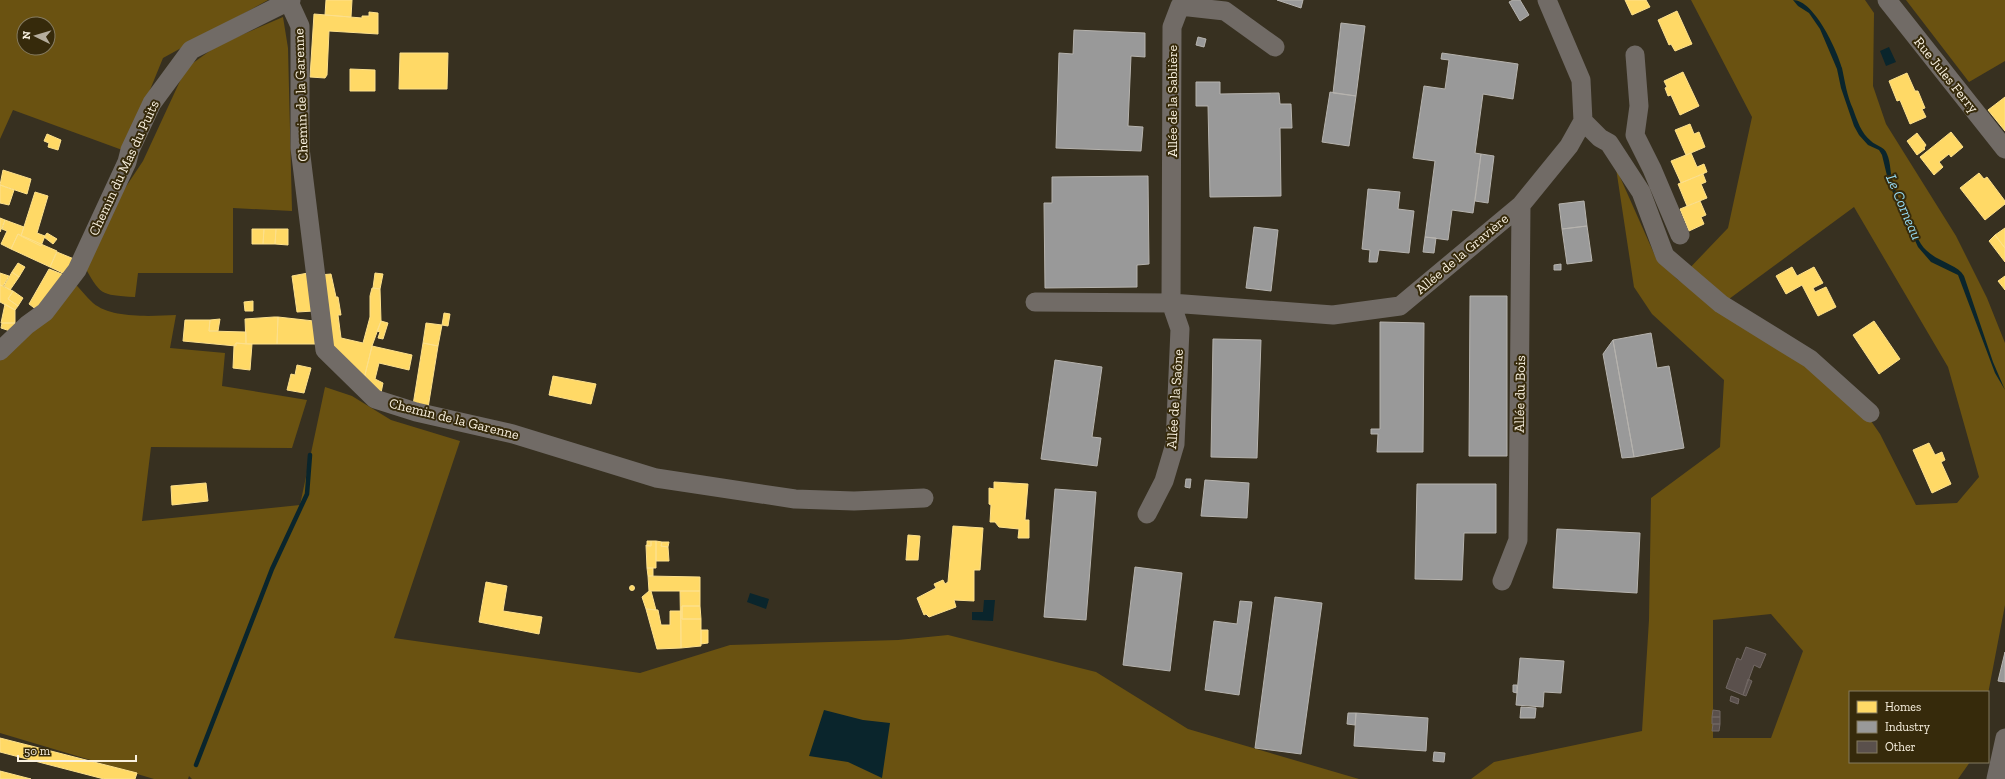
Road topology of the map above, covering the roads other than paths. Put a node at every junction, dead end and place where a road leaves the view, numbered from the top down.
1 (1547, 0) edge
2 (1887, 0) edge
3 (290, 1) edge
4 (1274, 47) dead end
5 (1635, 54) dead end
6 (1583, 121) junction
7 (1635, 135) junction
8 (1610, 143) junction
9 (2005, 149) edge
10 (1522, 205) junction
11 (1680, 235) dead end
12 (1035, 302) dead end
13 (1171, 303) junction
14 (0, 351) edge
15 (1870, 413) dead end
16 (924, 498) dead end
17 (1147, 514) dead end
18 (1502, 581) dead end
19 (2005, 738) edge
20 (1996, 779) edge

1 - 6 street
2 - 9 street, Rue Jules Ferry
3 - 14 street, Chemin du Mas du Puits
3 - 16 street, Chemin de la Garenne
4 - 13 street, Allée de la Sablière
5 - 7 street
6 - 8 street
6 - 10 street, Allée de la Gravière
7 - 8 street
7 - 11 street
8 - 15 street
10 - 13 street, Allée de la Gravière
10 - 18 street, Allée du Bois
12 - 13 street
13 - 17 street, Allée de la Saône
19 - 20 street

